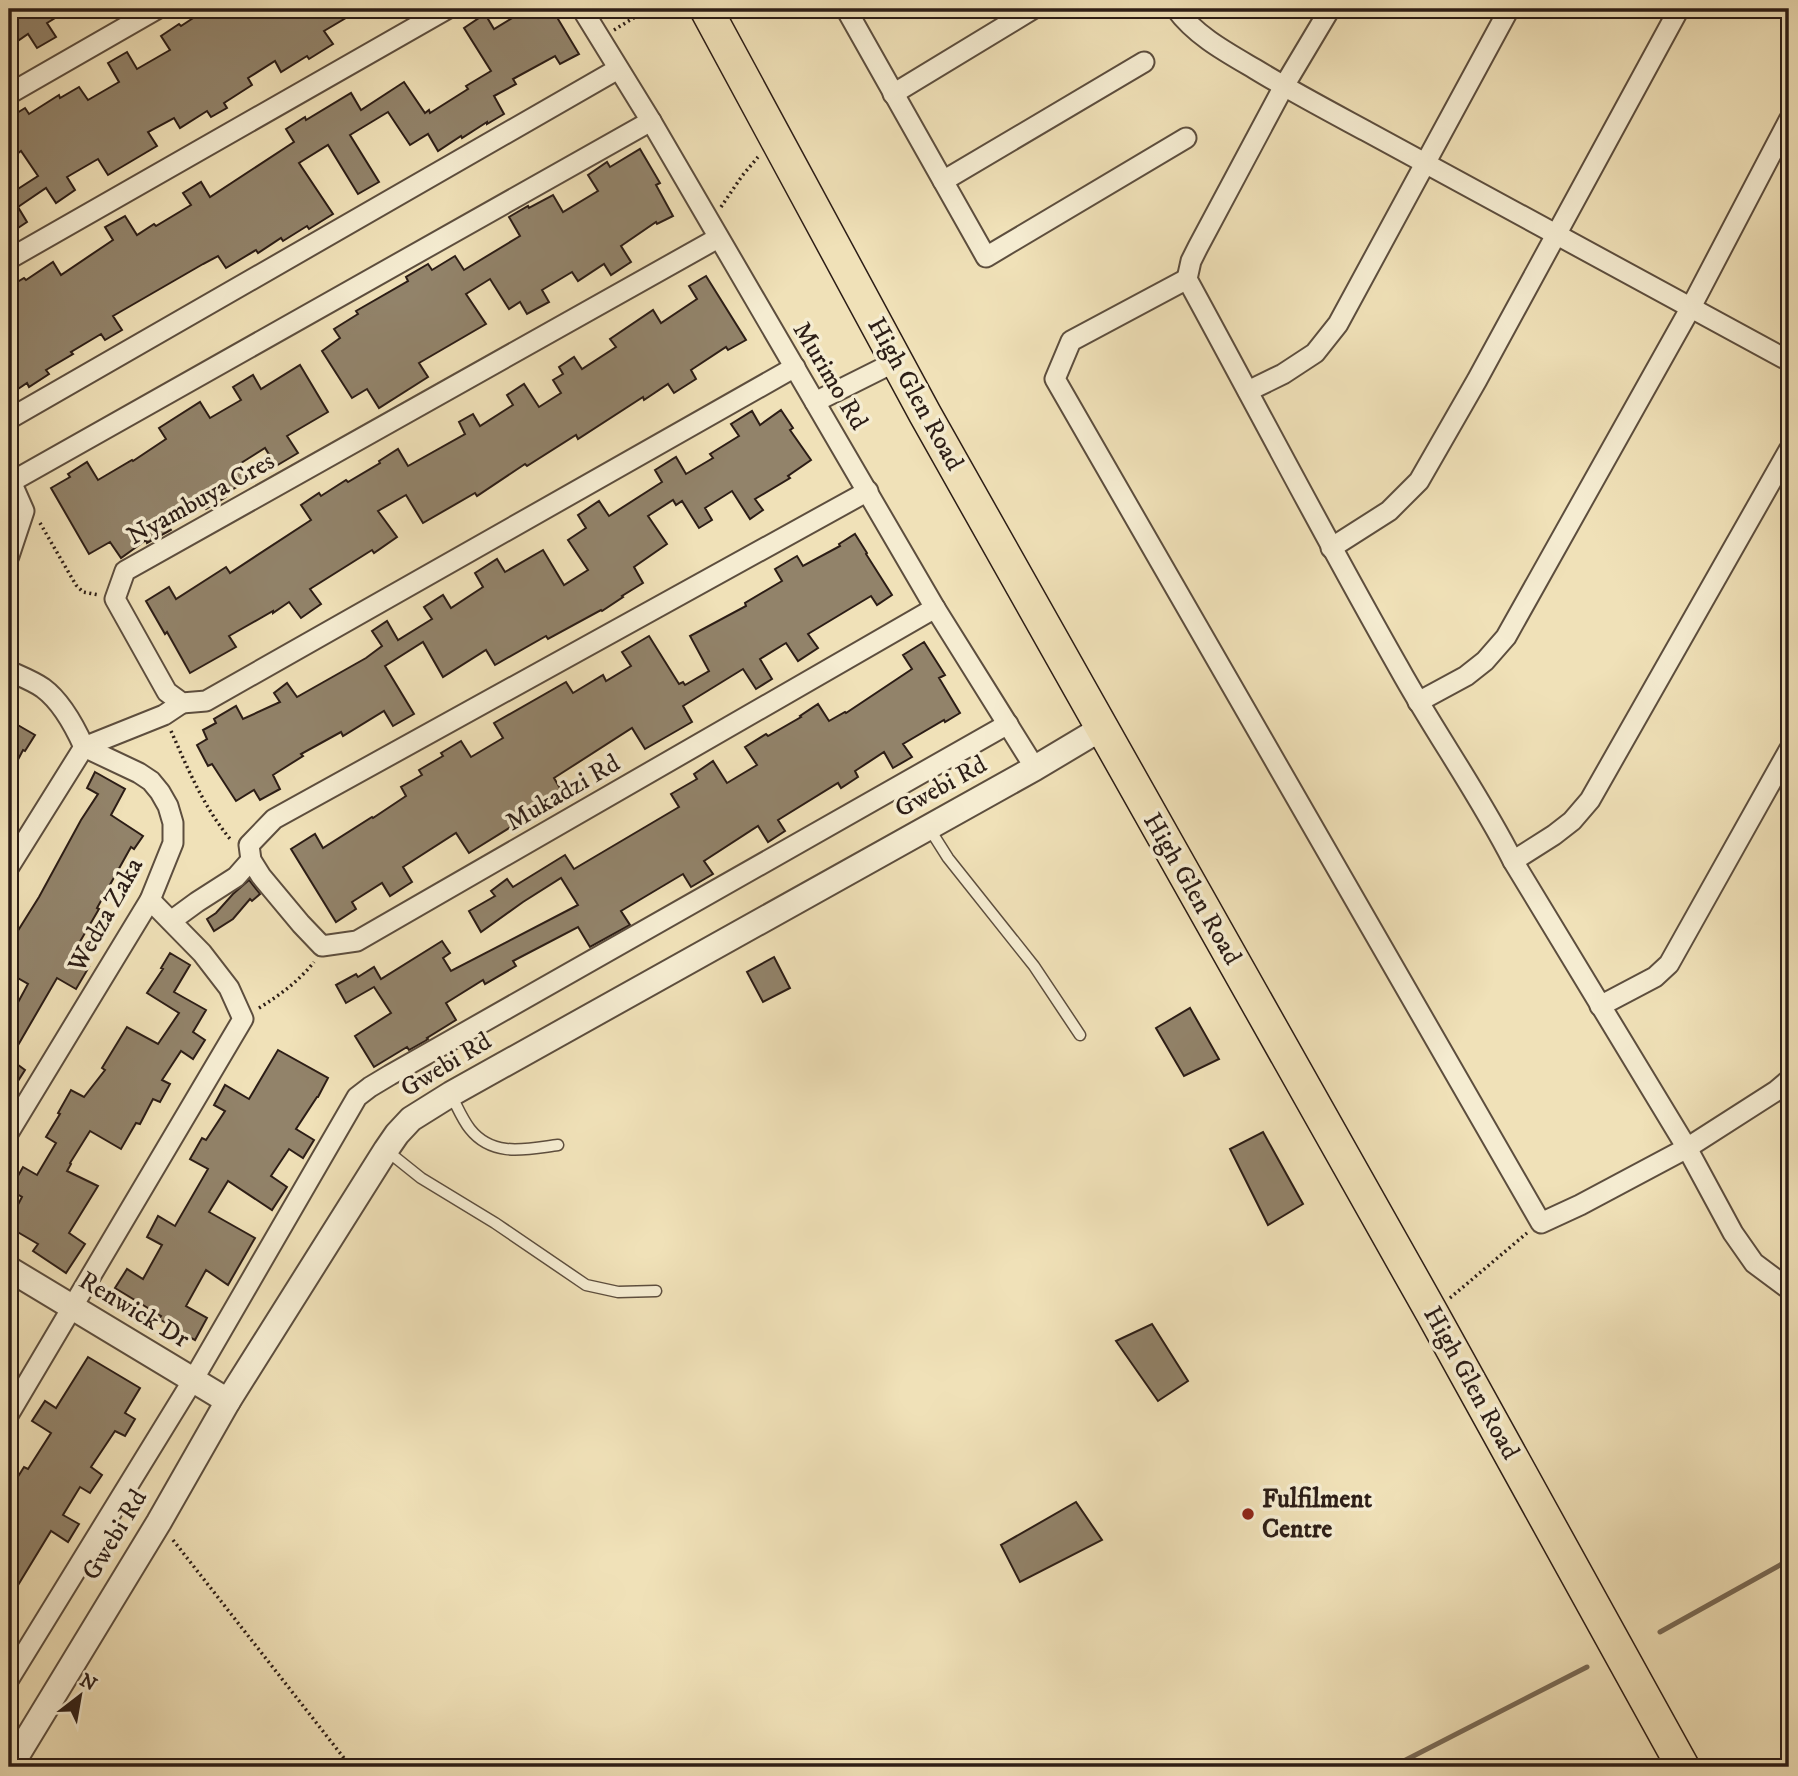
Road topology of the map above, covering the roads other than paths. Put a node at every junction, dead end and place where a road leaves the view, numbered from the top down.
1 (157, 9) edge
2 (447, 9) edge
3 (582, 9) edge
4 (706, 9) edge
5 (846, 9) edge
6 (1033, 9) edge
7 (1176, 9) edge
8 (1330, 9) edge
9 (1509, 9) edge
10 (1679, 9) edge
11 (1144, 62) dead end
12 (618, 69) junction
13 (1284, 86) junction
14 (9, 94) edge
15 (893, 94) junction
16 (1789, 120) edge
17 (651, 121) junction
18 (1186, 138) dead end
19 (1425, 164) junction
20 (943, 181) junction
21 (714, 231) junction
22 (1556, 234) junction
23 (9, 259) edge
24 (1187, 279) junction
25 (1690, 309) junction
26 (897, 361) junction
27 (1789, 361) edge
28 (795, 367) junction
29 (1248, 391) junction
30 (815, 402) junction
31 (9, 419) edge
32 (1789, 450) edge
33 (10, 480) edge
34 (868, 491) junction
35 (1331, 548) junction
36 (9, 555) edge
37 (934, 608) junction
38 (9, 671) edge
39 (1418, 702) junction
40 (183, 703) junction
41 (1008, 724) junction
42 (1102, 728) junction
43 (84, 747) junction
44 (1789, 750) edge
45 (1035, 768) junction
46 (929, 828) junction
47 (250, 853) junction
48 (1513, 861) junction
49 (9, 867) edge
50 (150, 900) junction
51 (171, 921) junction
52 (1600, 1006) junction
53 (1080, 1035) dead end
54 (1789, 1080) edge
55 (451, 1094) junction
56 (9, 1132) edge
57 (558, 1144) dead end
58 (1687, 1148) junction
59 (386, 1150) junction
60 (9, 1269) edge
61 (1789, 1289) edge
62 (656, 1291) dead end
63 (72, 1307) junction
64 (193, 1380) junction
65 (228, 1401) junction
66 (9, 1414) edge
67 (9, 1679) edge
68 (10, 1767) edge
69 (1683, 1767) edge

1 - 14 street
2 - 23 street
3 - 12 street, Murimo Rd
4 - 26 main road, High Glen Road
5 - 15 street
6 - 15 street
7 - 13 street
8 - 13 street
9 - 19 street
10 - 22 street
11 - 20 street
12 - 17 street, Murimo Rd
12 - 31 street
13 - 19 street
13 - 24 street
15 - 20 street
16 - 25 street
17 - 21 street, Murimo Rd
17 - 33 street
18 - 20 street
19 - 22 street
19 - 29 street
21 - 28 street, Murimo Rd
21 - 40 street, Nyambuya Cres
22 - 25 street
22 - 35 street
24 - 29 street
24 - 58 street
25 - 27 street
25 - 39 street
26 - 30 street
26 - 42 main road, High Glen Road
28 - 30 street, Murimo Rd
28 - 40 street
29 - 35 street
30 - 34 street, Murimo Rd
32 - 48 street
33 - 36 street
34 - 37 street, Murimo Rd
34 - 47 street
35 - 39 street
37 - 41 street, Murimo Rd
37 - 47 street, Mukadzi Rd
38 - 43 street
39 - 48 street
40 - 43 street
41 - 45 street, Murimo Rd
41 - 64 street
42 - 45 street, Gwebi Rd
42 - 69 main road, High Glen Road
43 - 49 street
43 - 50 street, Wedza Zaka
44 - 52 street
45 - 46 street, Gwebi Rd
46 - 53 lane
46 - 55 street, Gwebi Rd
47 - 51 street
48 - 52 street
50 - 51 street
50 - 56 street, Wedza Zaka
51 - 63 street
52 - 58 street
54 - 58 street
55 - 57 lane
55 - 59 street, Gwebi Rd
58 - 61 street
59 - 62 lane
59 - 65 street, Gwebi Rd
60 - 63 street, Renwick Dr
63 - 64 street, Renwick Dr
63 - 66 street
64 - 65 street, Renwick Dr
64 - 67 street
65 - 68 street, Gwebi Rd

